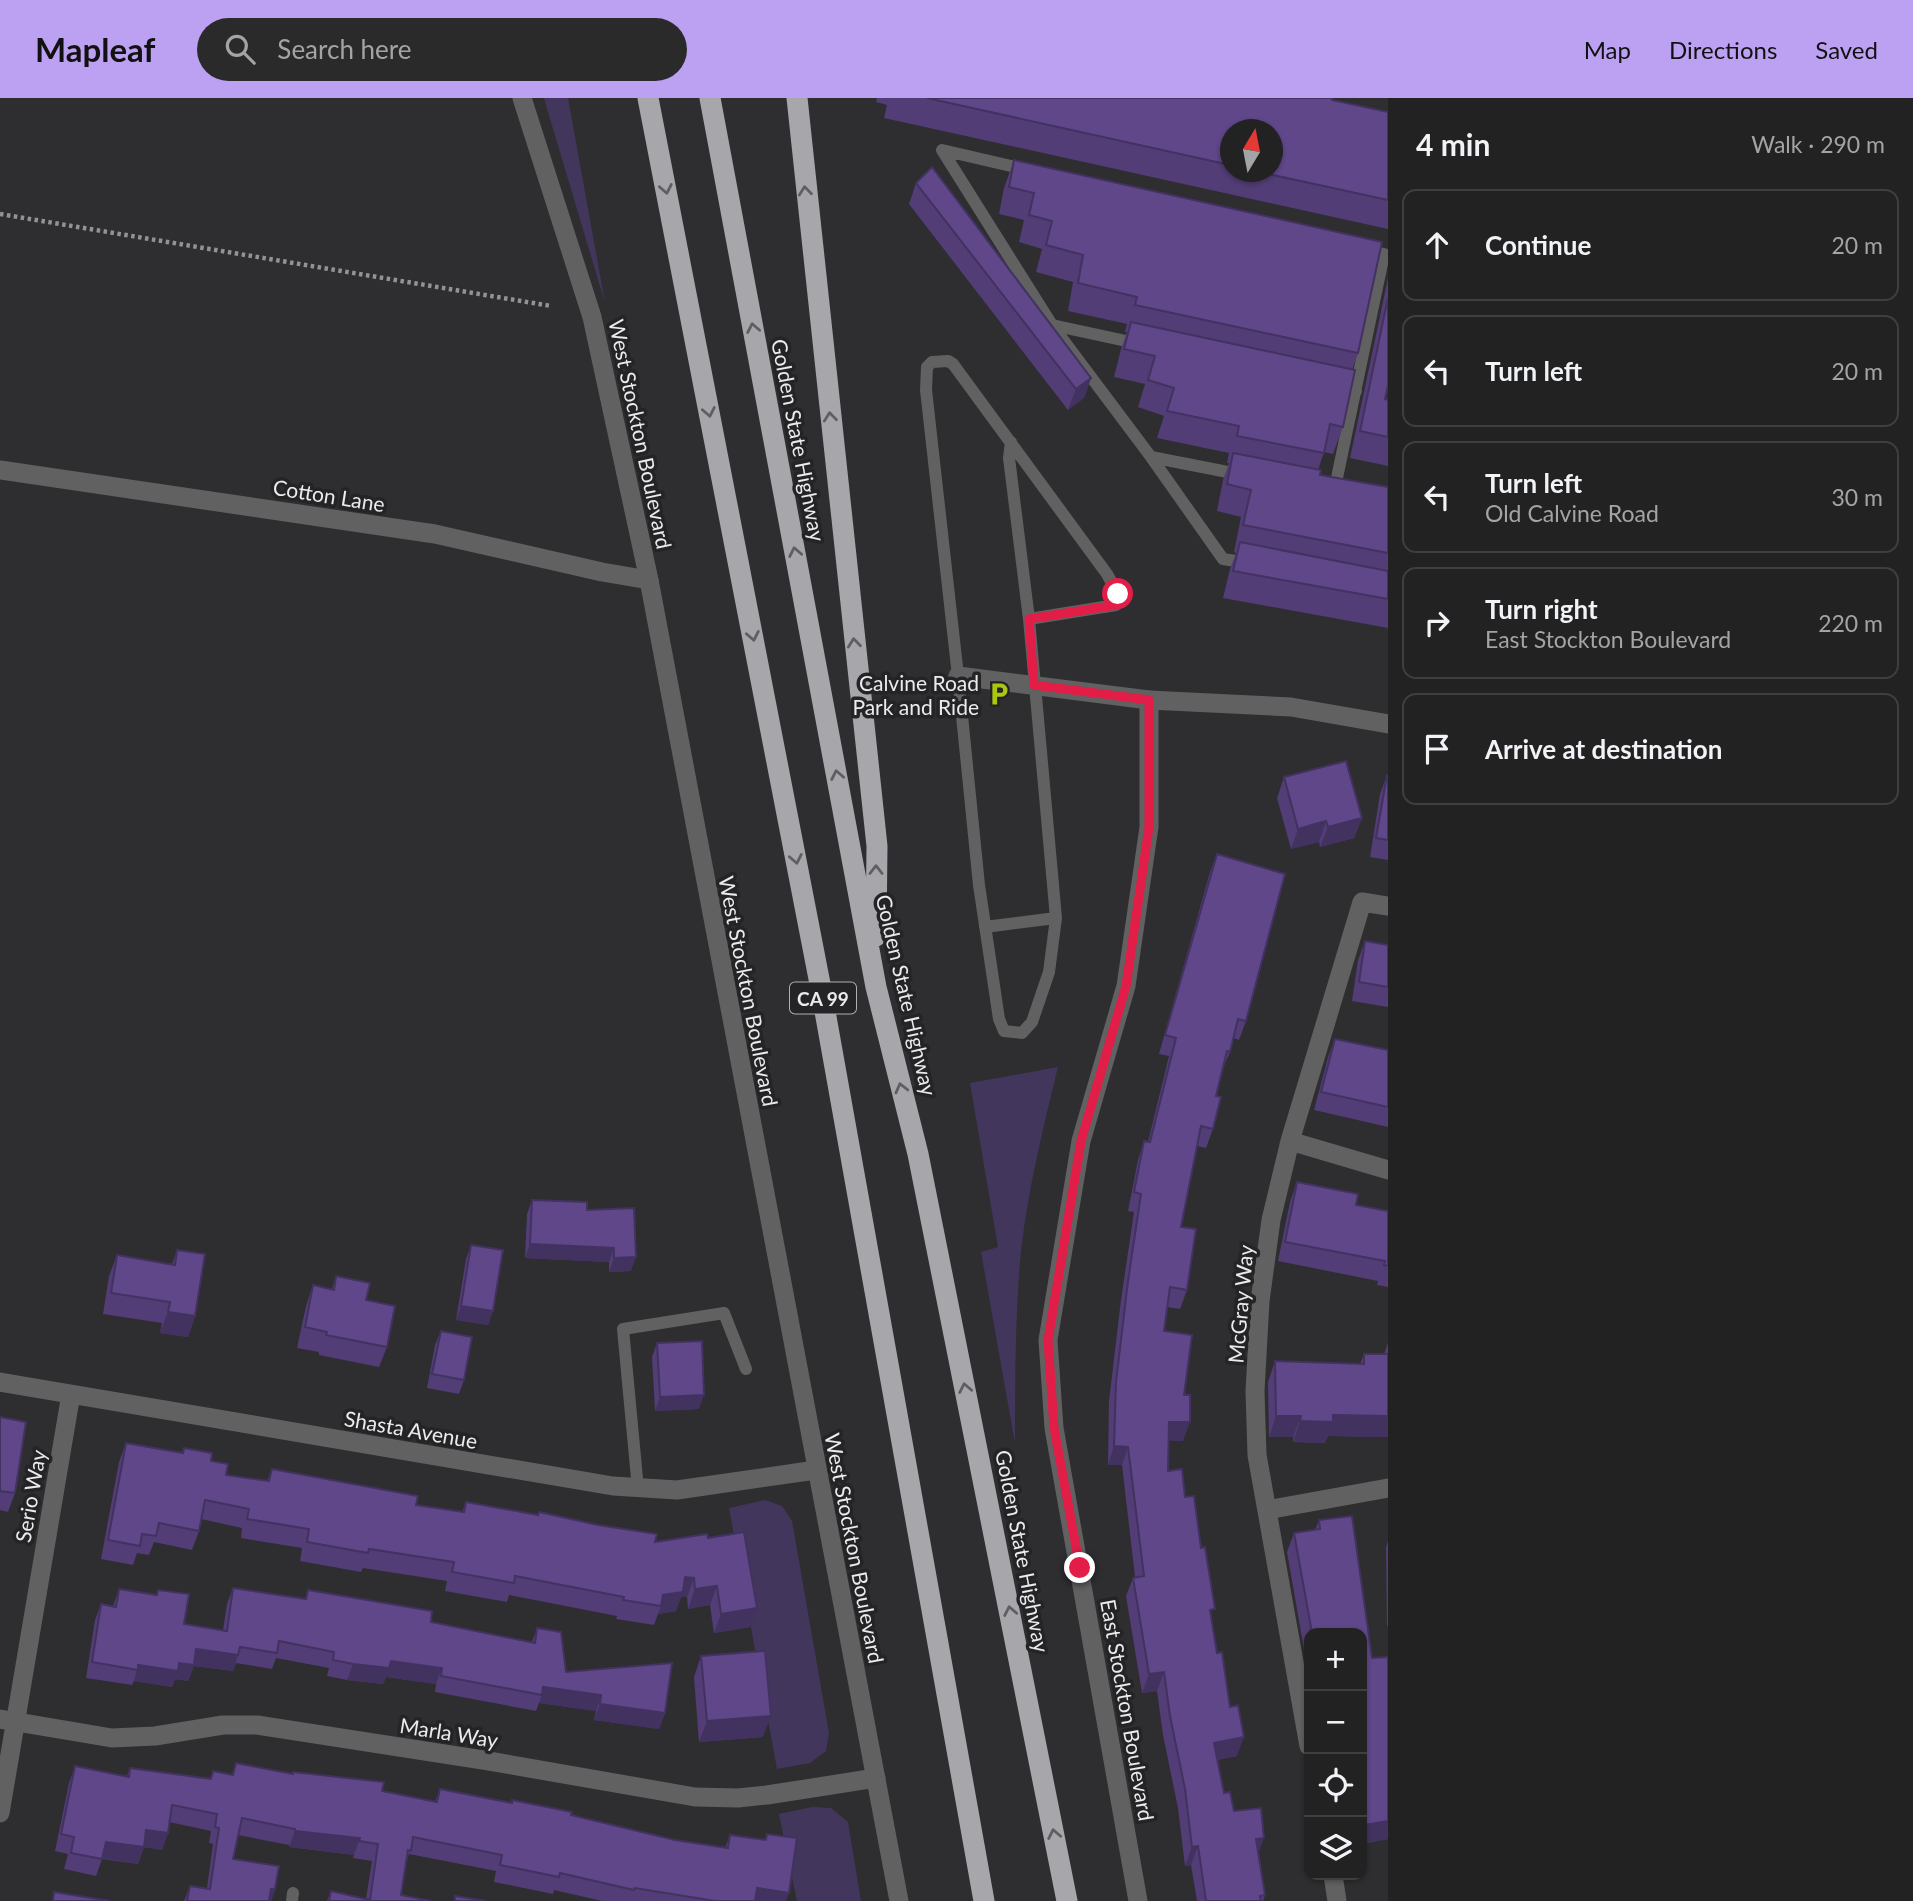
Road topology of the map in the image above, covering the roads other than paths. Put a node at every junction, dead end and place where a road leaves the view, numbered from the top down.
1 (522, 98) edge
2 (640, 98) edge
3 (648, 98) edge
4 (710, 98) edge
5 (797, 98) edge
6 (660, 159) junction
7 (1036, 172) edge
8 (1357, 247) edge
9 (1052, 325) junction
10 (1158, 348) edge
11 (1316, 382) edge
12 (1356, 391) junction
13 (1011, 442) junction
14 (1151, 457) junction
15 (0, 470) edge
16 (1255, 477) edge
17 (1347, 495) edge
18 (1264, 567) edge
19 (649, 580) junction
20 (1029, 619) junction
21 (958, 676) junction
22 (1034, 685) junction
23 (1149, 700) junction
24 (1388, 724) edge
25 (1388, 906) edge
26 (1056, 918) junction
27 (985, 927) junction
28 (876, 987) junction
29 (1290, 1141) junction
30 (1388, 1170) edge
31 (746, 1369) dead end
32 (0, 1382) edge
33 (71, 1394) junction
34 (816, 1470) junction
35 (1388, 1488) edge
36 (638, 1489) junction
37 (1267, 1510) junction
38 (1304, 1718) edge
39 (8, 1721) edge
40 (876, 1778) junction
41 (0, 1813) edge
42 (1333, 1880) edge
43 (899, 1901) edge
44 (984, 1901) edge
45 (1067, 1901) edge
46 (1138, 1901) edge
47 (1337, 1901) edge

1 - 19 street, West Stockton Boulevard
2 - 6 highway
3 - 6 highway, CA 99
28 -> 4 highway, Golden State Highway / CA 99
28 -> 5 highway
6 -> 44 highway, CA 99
7 - 9 lane
8 - 12 lane
9 - 10 lane
9 - 14 lane
11 - 12 lane
12 - 17 lane
13 - 20 lane
13 - 20 lane
13 - 21 lane
14 - 16 lane
14 - 18 lane
15 - 19 street, Cotton Lane
19 - 34 street, West Stockton Boulevard
20 - 22 lane
21 - 22 street
21 - 27 lane
22 - 23 street
22 - 26 lane
23 - 24 street
23 - 46 street, East Stockton Boulevard
25 - 29 street, McGray Way
26 - 27 lane
26 - 27 lane
45 -> 28 highway, Golden State Highway / CA 99
29 - 30 street
29 - 37 street, McGray Way
31 - 36 lane
32 - 33 street, Shasta Avenue
33 - 36 street, Shasta Avenue
33 - 39 street, Serio Way
34 - 36 street, Shasta Avenue
34 - 40 street, West Stockton Boulevard
35 - 37 street
37 - 38 street, McGray Way
39 - 40 street, Marla Way
39 - 41 street, Serio Way
40 - 43 street, West Stockton Boulevard
42 - 47 street

